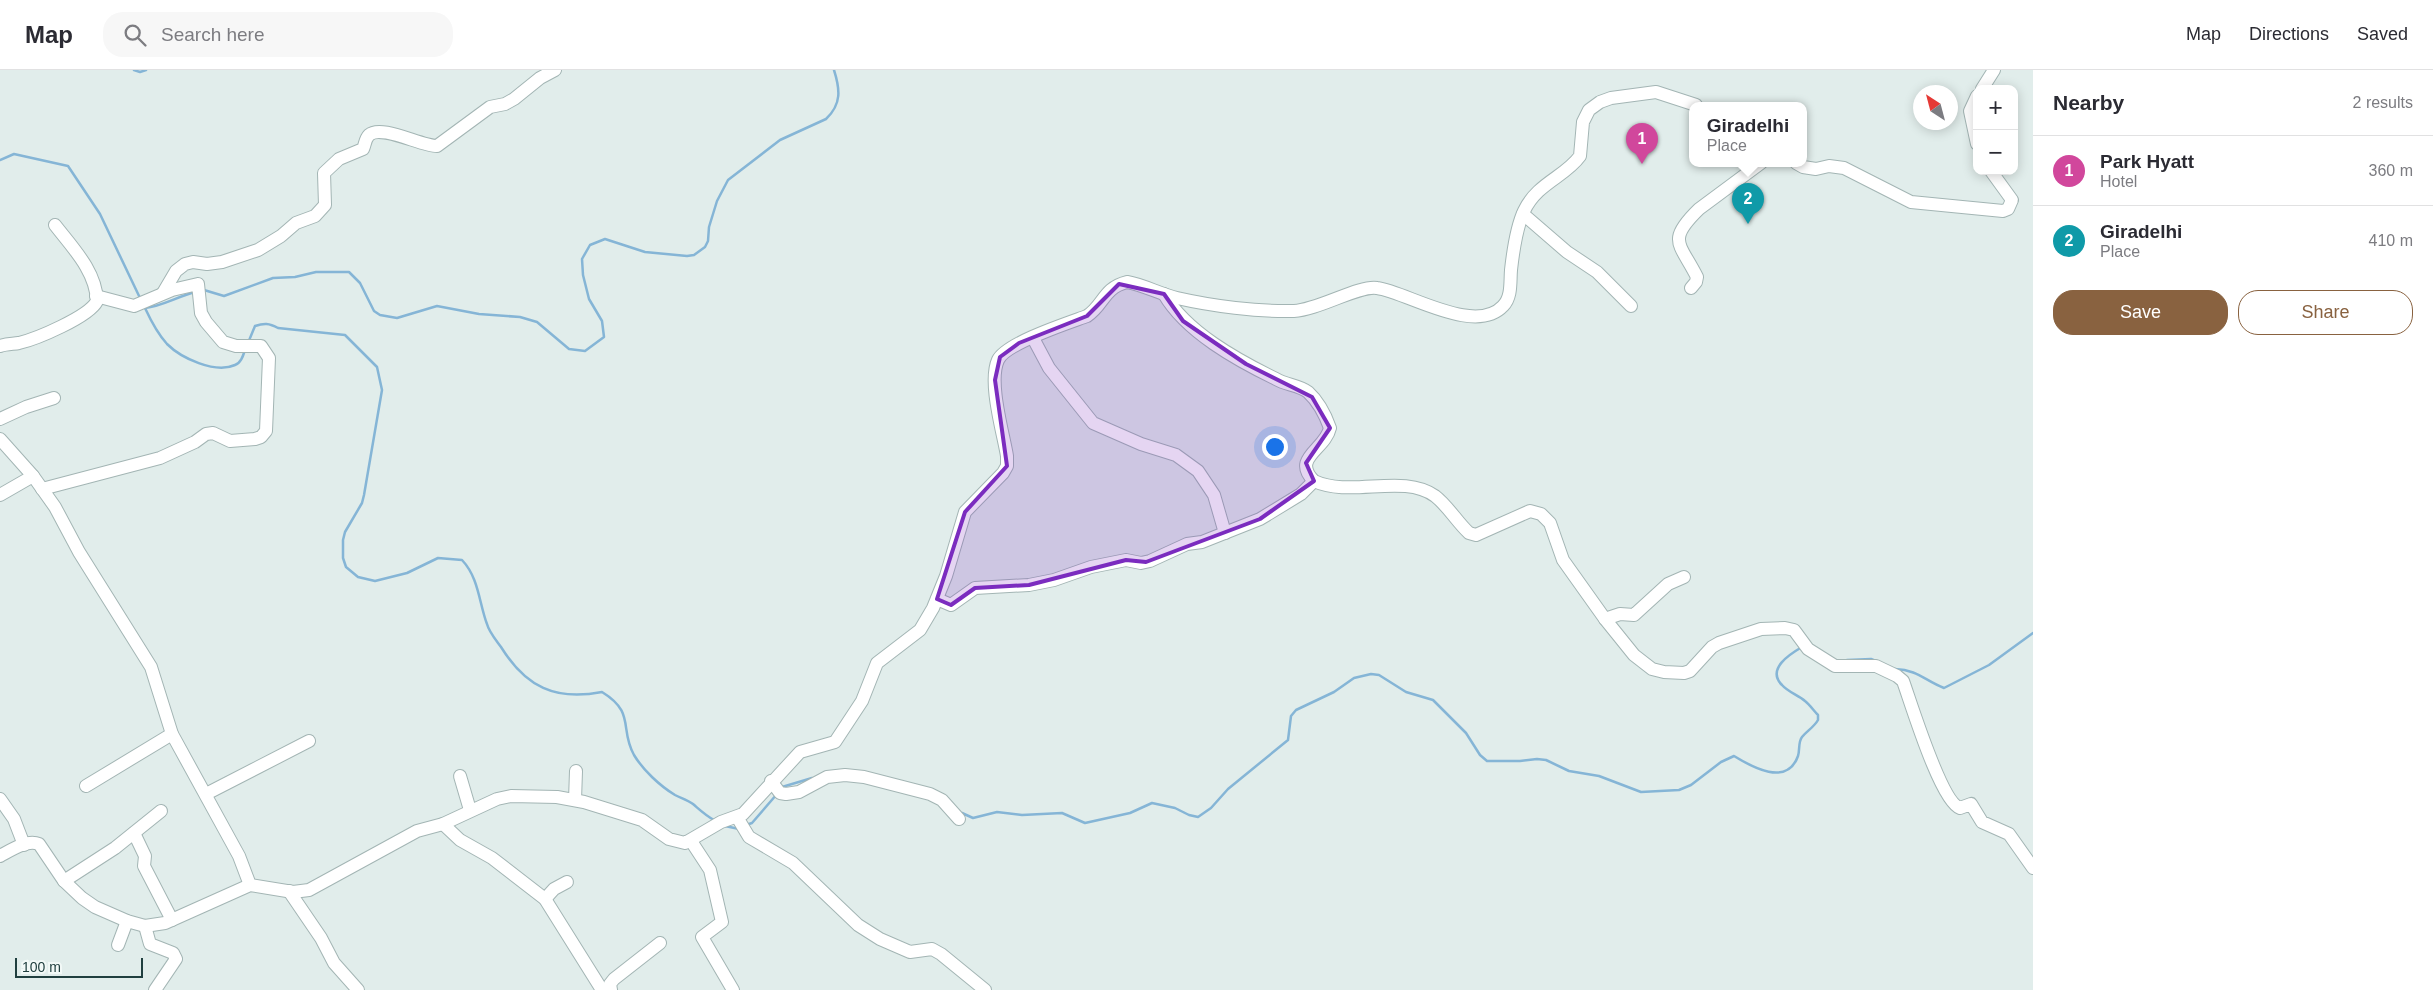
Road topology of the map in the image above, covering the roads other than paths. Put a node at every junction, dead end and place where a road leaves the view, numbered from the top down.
1 (555, 70) edge
2 (1994, 70) edge
3 (1985, 85) edge
4 (1689, 103) edge
5 (1973, 105) edge
6 (1973, 126) edge
7 (1756, 167) edge
8 (1803, 167) edge
9 (1995, 175) edge
10 (1523, 214) junction
11 (54, 225) dead end
12 (1691, 288) dead end
13 (163, 293) junction
14 (1164, 294) junction
15 (96, 296) junction
16 (1630, 306) dead end
17 (1033, 338) junction
18 (0, 346) edge
19 (54, 398) dead end
20 (0, 419) edge
21 (0, 439) edge
22 (33, 476) junction
23 (1314, 481) junction
24 (42, 489) junction
25 (0, 495) edge
26 (1225, 533) junction
27 (1684, 577) dead end
28 (937, 599) junction
29 (1604, 619) junction
30 (172, 734) junction
31 (309, 741) dead end
32 (576, 771) dead end
33 (460, 776) dead end
34 (86, 786) dead end
35 (776, 787) junction
36 (206, 794) junction
37 (0, 799) edge
38 (575, 800) junction
39 (470, 810) junction
40 (161, 811) dead end
41 (959, 819) dead end
42 (738, 820) junction
43 (443, 824) junction
44 (134, 833) junction
45 (691, 841) junction
46 (24, 845) junction
47 (0, 856) edge
48 (2033, 868) edge
49 (64, 881) junction
50 (567, 882) dead end
51 (250, 885) junction
52 (289, 891) junction
53 (545, 899) junction
54 (172, 920) junction
55 (127, 922) junction
56 (145, 926) junction
57 (660, 943) dead end
58 (118, 945) dead end
59 (730, 989) edge
60 (155, 990) edge
61 (358, 990) edge
62 (602, 990) edge
63 (611, 990) edge
64 (985, 990) edge

1 - 13 street
2 - 3 street
4 - 10 street
5 - 6 street
7 - 12 street
8 - 9 street
10 - 14 street
10 - 16 street
11 - 15 street
13 - 15 street
13 - 24 street
14 - 17 street
14 - 23 street
15 - 18 street
17 - 26 street
17 - 28 street
19 - 20 street
21 - 22 street
22 - 24 street
22 - 25 street
23 - 26 street
23 - 29 street
24 - 30 street
26 - 28 street
27 - 29 street
28 - 35 street
29 - 48 street
30 - 34 street
30 - 36 street
31 - 36 street
32 - 38 street
33 - 39 street
35 - 41 street
35 - 42 street
36 - 51 street
37 - 46 street
38 - 39 street
38 - 45 street
39 - 43 street
40 - 44 street
42 - 45 street
42 - 64 street
43 - 52 street
43 - 53 street
44 - 49 street
44 - 54 street
45 - 59 street
46 - 47 street
46 - 49 street
49 - 55 street
50 - 53 street
51 - 52 street
51 - 54 street
52 - 61 street
53 - 62 street
54 - 56 street
55 - 56 street
55 - 58 street
56 - 60 street
57 - 63 street

